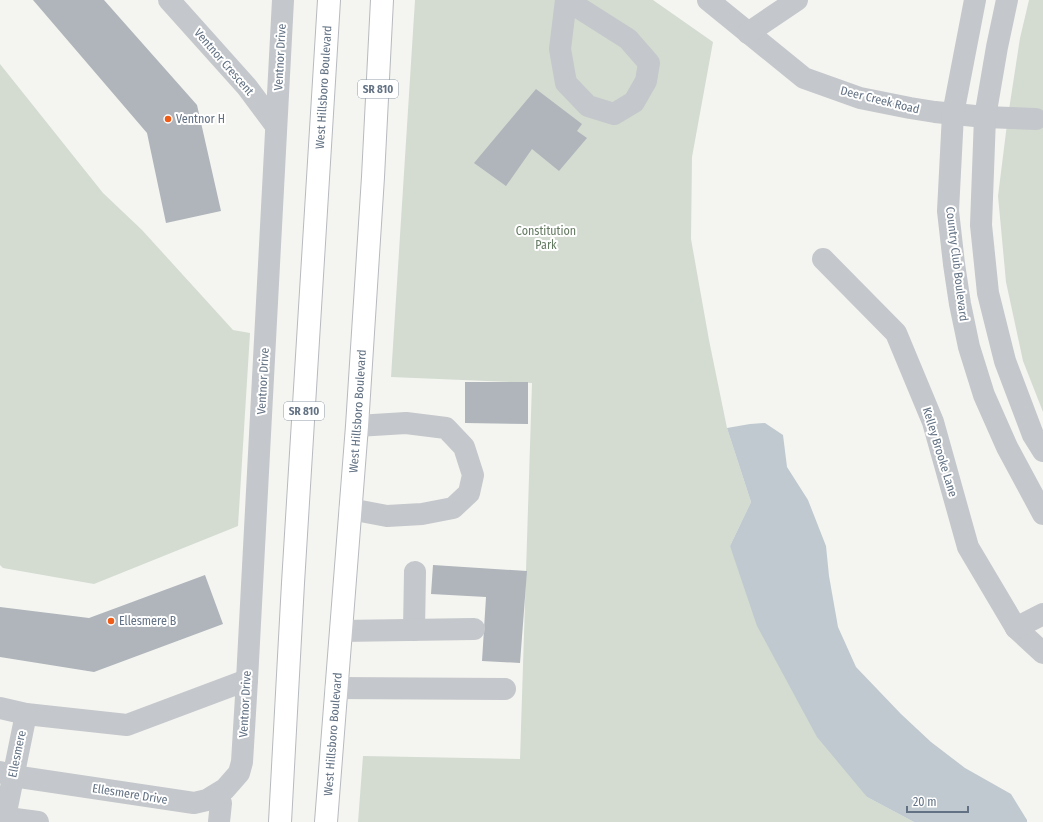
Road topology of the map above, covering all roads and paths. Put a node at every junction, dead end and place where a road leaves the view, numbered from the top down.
1 (169, 0) edge
2 (282, 0) edge
3 (329, 0) edge
4 (382, 0) edge
5 (566, 0) edge
6 (574, 0) edge
7 (708, 0) edge
8 (797, 0) edge
9 (975, 0) edge
10 (1007, 0) edge
11 (748, 33) junction
12 (953, 114) junction
13 (985, 117) junction
14 (1036, 119) dead end
15 (276, 126) junction
16 (823, 260) dead end
17 (356, 426) junction
18 (1040, 439) edge
19 (1007, 447) junction
20 (350, 509) junction
21 (1043, 514) edge
22 (415, 572) dead end
23 (1043, 614) edge
24 (1016, 628) junction
25 (474, 629) dead end
26 (414, 630) junction
27 (341, 631) junction
28 (1043, 653) edge
29 (247, 680) junction
30 (336, 688) junction
31 (505, 689) dead end
32 (0, 708) edge
33 (26, 714) junction
34 (242, 762) joint
35 (6, 774) edge
36 (216, 795) junction
37 (2, 817) edge
38 (38, 822) edge
39 (219, 822) edge
40 (280, 822) edge
41 (326, 822) edge

1 - 15 street, Ventnor Crescent
2 - 15 street, Ventnor Drive
3 - 40 main road, West Hillsboro Boulevard / SR 810
4 - 17 main road, West Hillsboro Boulevard / SR 810
5 - 6 street
7 - 11 street, Deer Creek Road
8 - 11 street
9 - 12 street, Country Club Boulevard
10 - 13 street
11 - 12 street, Deer Creek Road
12 - 13 street, Deer Creek Road
12 - 19 street, Country Club Boulevard
13 - 14 street, Deer Creek Road
13 - 18 street
15 - 29 street, Ventnor Drive
16 - 24 street, Kelley Brooke Lane
17 - 20 main road, West Hillsboro Boulevard / SR 810
17 - 20 street
18 - 19 street
19 - 21 street, Country Club Boulevard
20 - 27 main road, West Hillsboro Boulevard / SR 810
22 - 26 street
23 - 24 street
24 - 28 street, Kelley Brooke Lane
25 - 26 street
26 - 27 street
27 - 30 main road, West Hillsboro Boulevard / SR 810
29 - 33 street
29 - 34 street, Ventnor Drive
30 - 31 street
30 - 41 main road, West Hillsboro Boulevard / SR 810
32 - 33 street
33 - 35 street, Ellesmere
34 - 36 street, Ellesmere Drive
35 - 36 street, Ellesmere Drive
35 - 37 street, Ellesmere
36 - 39 street
37 - 38 street

